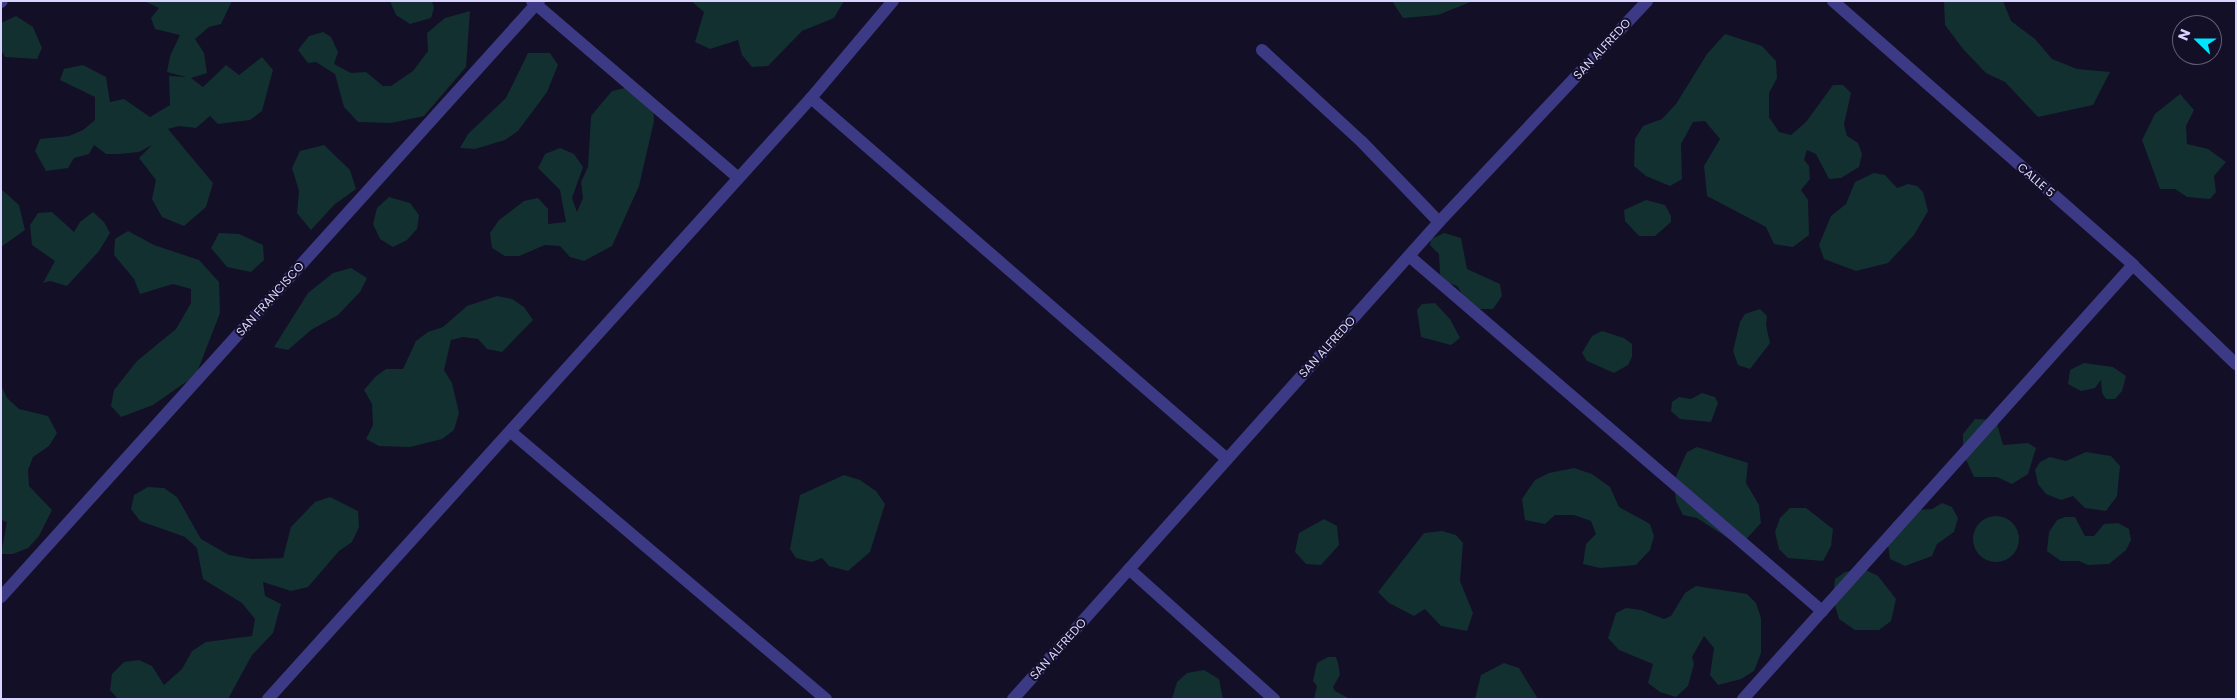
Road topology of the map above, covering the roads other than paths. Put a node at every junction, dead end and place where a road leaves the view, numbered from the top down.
1 (893, 1) edge
2 (1647, 1) edge
3 (1833, 1) edge
4 (535, 2) edge
5 (1262, 50) dead end
6 (811, 98) junction
7 (737, 177) junction
8 (1439, 222) junction
9 (1409, 256) junction
10 (2133, 266) junction
11 (2236, 364) edge
12 (511, 432) junction
13 (1227, 460) junction
14 (1129, 569) junction
15 (1, 597) edge
16 (1822, 611) junction
17 (268, 699) edge
18 (826, 699) edge
19 (1014, 699) edge
20 (1274, 699) edge
21 (1743, 699) edge

1 - 6 street
2 - 8 street, SAN ALFREDO
3 - 10 street, CALLE 5
4 - 7 street
4 - 15 street, SAN FRANCISCO
5 - 8 street
6 - 7 street
6 - 13 street
7 - 12 street
8 - 9 street, SAN ALFREDO
9 - 13 street, SAN ALFREDO
9 - 16 street
10 - 11 street, CALLE 5
10 - 16 street
12 - 17 street
12 - 18 street
13 - 14 street, SAN ALFREDO
14 - 19 street, SAN ALFREDO
14 - 20 street
16 - 21 street

